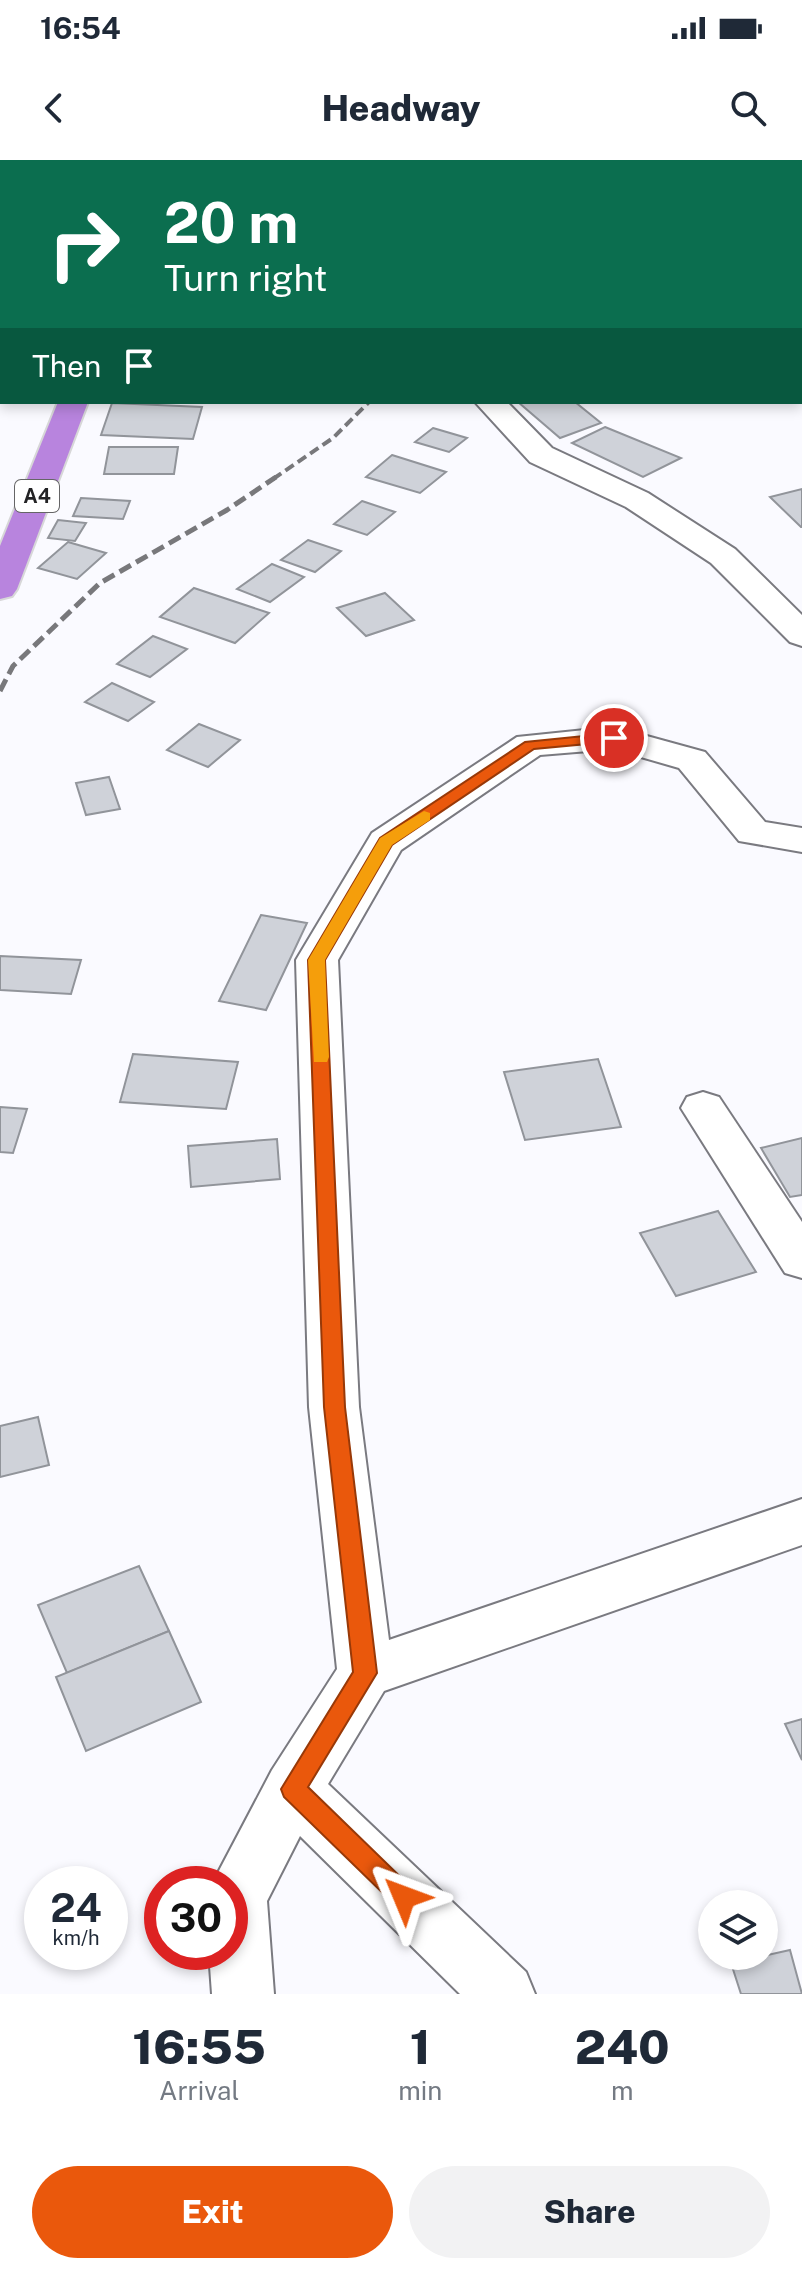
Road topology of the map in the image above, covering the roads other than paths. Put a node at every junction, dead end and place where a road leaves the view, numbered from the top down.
1 (72, 404) edge
2 (492, 404) edge
3 (0, 589) edge
4 (802, 635) edge
5 (802, 840) edge
6 (703, 1108) dead end
7 (802, 1260) edge
8 (802, 1522) edge
9 (365, 1673) junction
10 (293, 1789) junction
11 (243, 1994) edge
12 (504, 1994) edge

1 - 3 highway, A4
2 - 4 street
5 - 9 street
6 - 7 street
8 - 9 street
9 - 10 street
10 - 11 street
10 - 12 street

